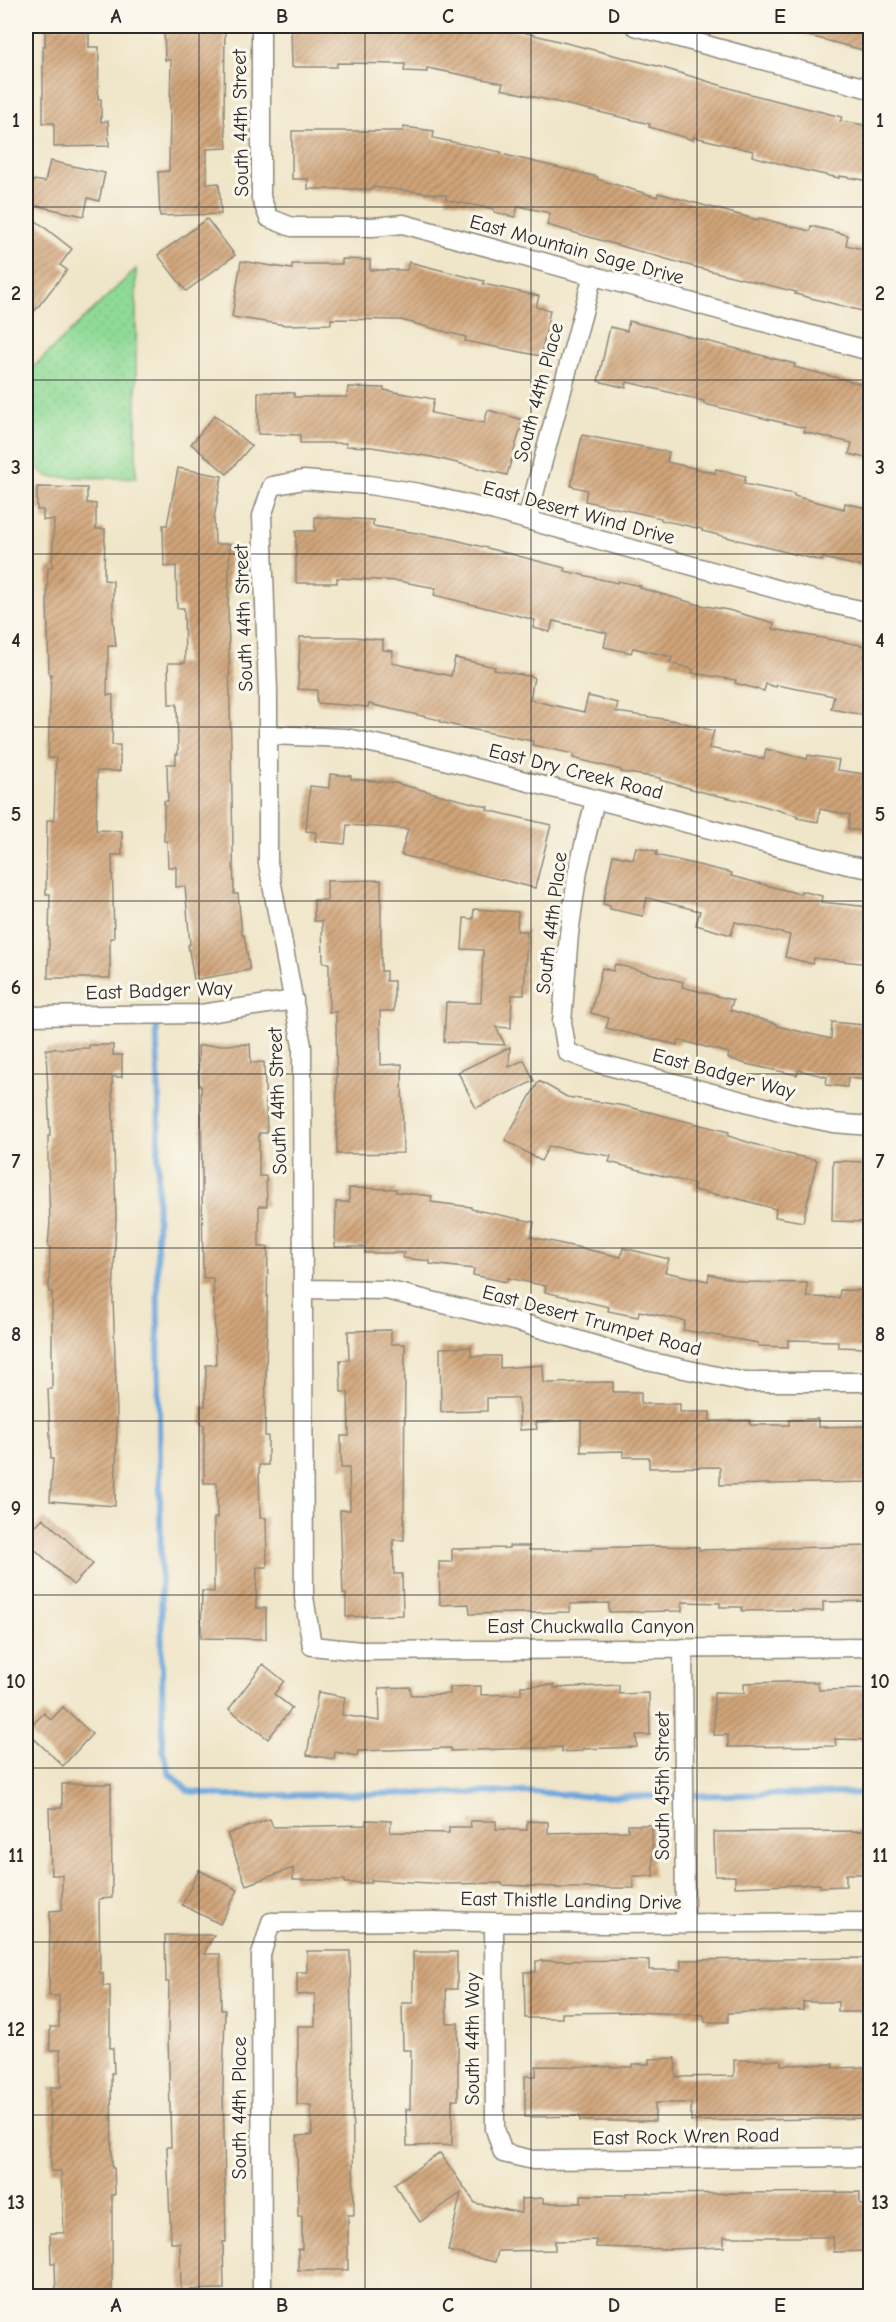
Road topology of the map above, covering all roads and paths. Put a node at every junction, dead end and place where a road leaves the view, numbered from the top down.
1 (261, 26) edge
2 (643, 27) edge
3 (870, 88) edge
4 (269, 218) joint
5 (593, 275) junction
6 (870, 351) edge
7 (272, 486) joint
8 (527, 520) junction
9 (870, 612) edge
10 (268, 735) junction
11 (595, 800) junction
12 (870, 869) edge
13 (294, 1000) junction
14 (26, 1016) edge
15 (567, 1052) joint
16 (870, 1126) edge
17 (303, 1289) junction
18 (870, 1382) edge
19 (312, 1646) joint
20 (870, 1647) edge
21 (683, 1648) junction
22 (271, 1922) joint
23 (870, 1922) edge
24 (494, 1923) junction
25 (685, 1924) junction
26 (503, 2153) joint
27 (870, 2157) edge
28 (262, 2296) edge

1 - 4 street, South 44th Street
2 - 3 street
4 - 5 street, East Mountain Sage Drive
5 - 6 street, East Mountain Sage Drive
5 - 8 street, South 44th Place
7 - 8 street, East Desert Wind Drive
7 - 10 street, South 44th Street
8 - 9 street, East Desert Wind Drive
10 - 11 street, East Dry Creek Road
10 - 13 street, South 44th Street
11 - 12 street, East Dry Creek Road
11 - 15 street, South 44th Place
13 - 14 street, East Badger Way
13 - 17 street, South 44th Street
15 - 16 street, East Badger Way
17 - 18 street, East Desert Trumpet Road
17 - 19 street, South 44th Street
19 - 21 street, East Chuckwalla Canyon
20 - 21 street, East Chuckwalla Canyon
21 - 25 street, South 45th Street
22 - 24 street, East Thistle Landing Drive
22 - 28 street, South 44th Place
23 - 25 street, East Thistle Landing Drive
24 - 25 street, East Thistle Landing Drive
24 - 26 street, South 44th Way
26 - 27 street, East Rock Wren Road

